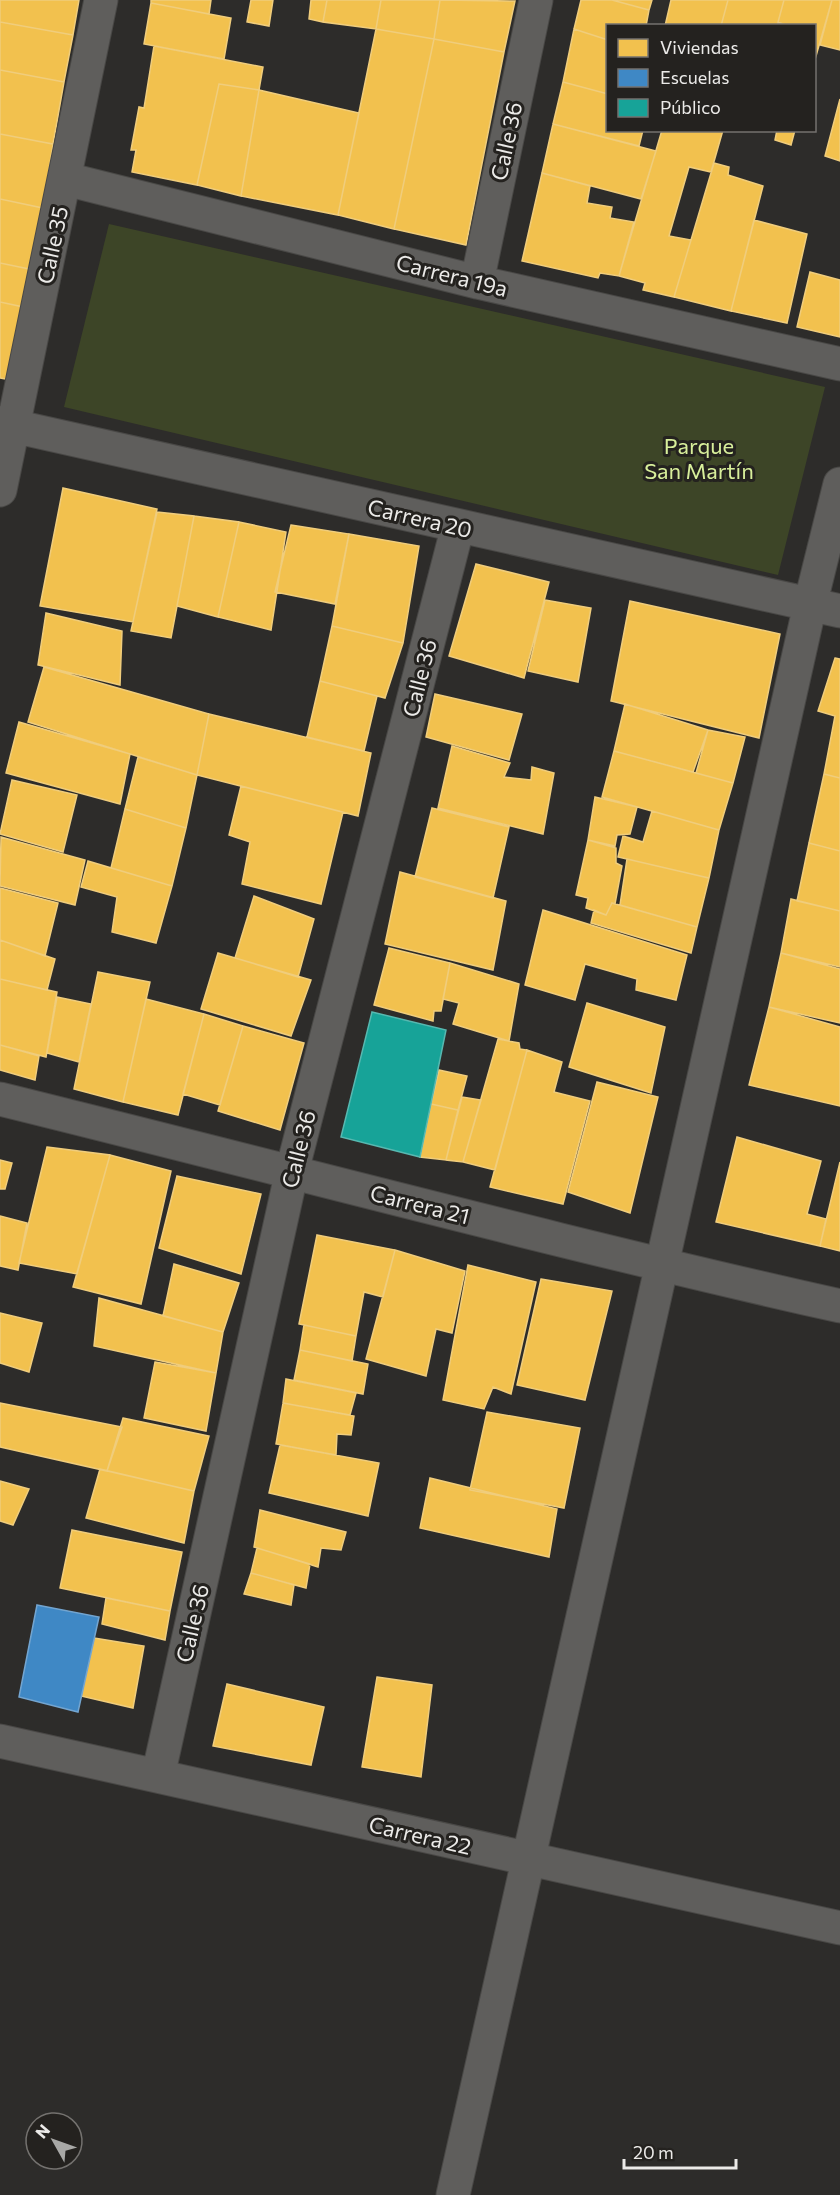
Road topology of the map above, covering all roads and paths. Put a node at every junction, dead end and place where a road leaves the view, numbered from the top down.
1 (101, 0) edge
2 (536, 0) edge
3 (66, 179) junction
4 (477, 282) junction
5 (840, 364) edge
6 (7, 425) edge
7 (840, 484) edge
8 (0, 490) edge
9 (458, 526) junction
10 (825, 608) edge
11 (0, 1100) edge
12 (292, 1171) junction
13 (662, 1266) junction
14 (840, 1306) edge
15 (0, 1742) edge
16 (158, 1776) junction
17 (528, 1859) junction
18 (840, 1928) edge
19 (453, 2195) edge

1 - 3 street, Calle 35
2 - 4 street, Calle 36
3 - 4 street, Carrera 19a
3 - 6 street, Calle 35
4 - 5 street, Carrera 19a
6 - 8 street, Calle 35
6 - 9 street, Carrera 20
7 - 10 street
9 - 10 street, Carrera 20
9 - 12 street, Calle 36
10 - 13 street
11 - 12 street, Carrera 21
12 - 13 street, Carrera 21
12 - 16 street, Calle 36
13 - 14 street, Carrera 21
13 - 17 street
15 - 16 street, Carrera 22
16 - 17 street, Carrera 22
17 - 18 street, Carrera 22
17 - 19 street

